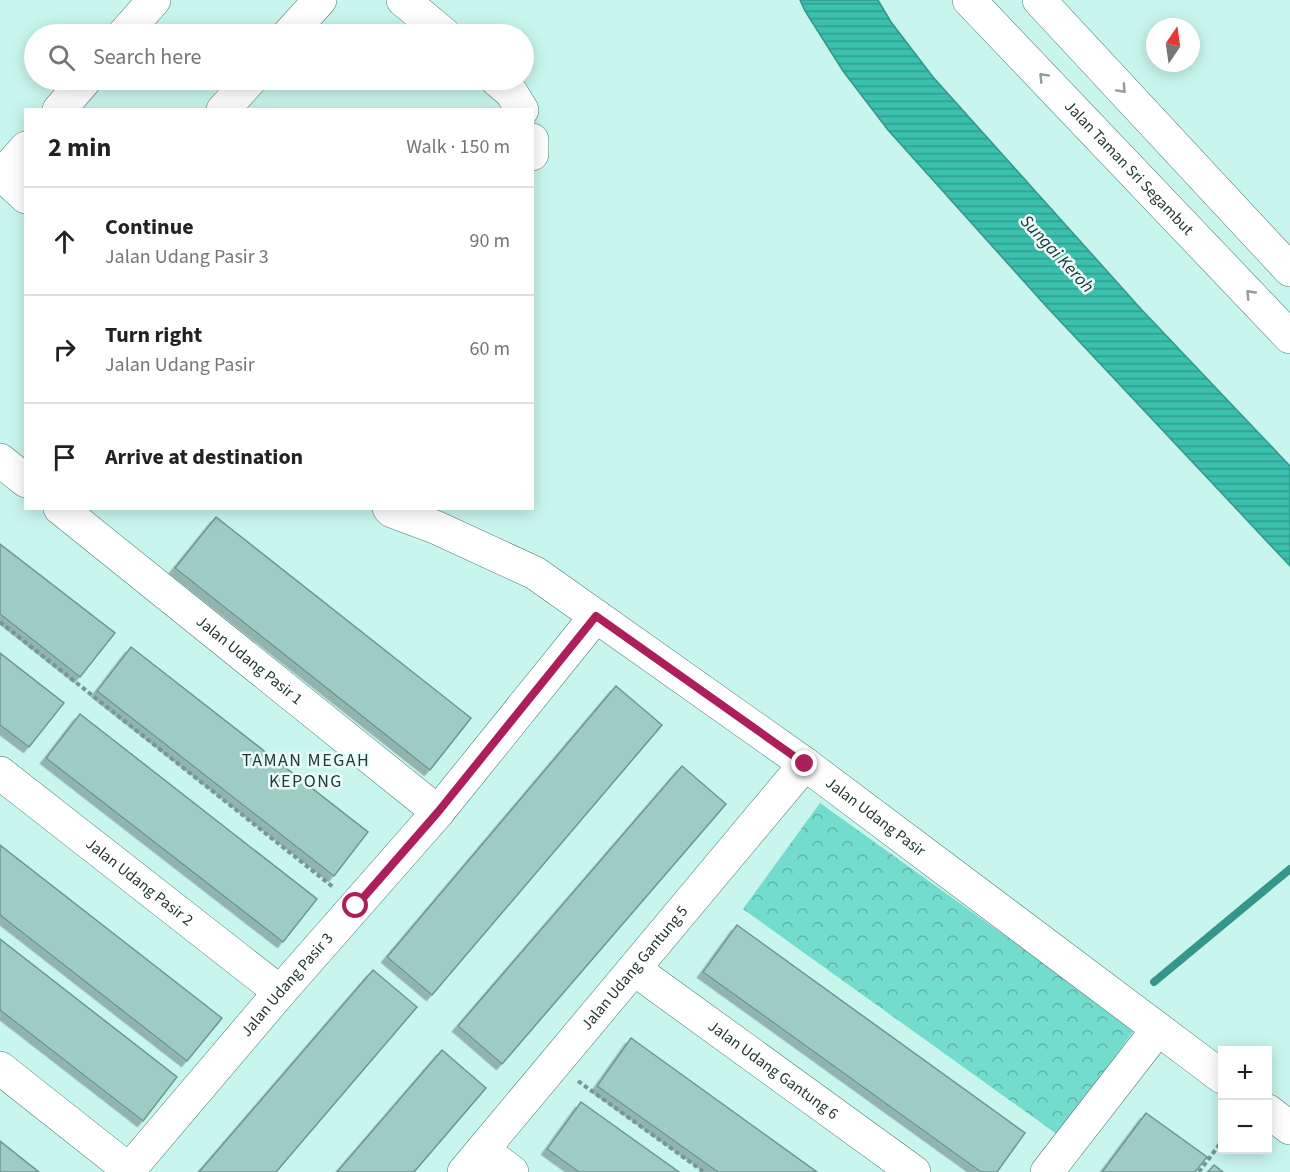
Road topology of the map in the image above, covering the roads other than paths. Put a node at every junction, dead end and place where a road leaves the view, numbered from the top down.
1 (154, 0) edge
2 (320, 0) edge
3 (403, 0) edge
4 (969, 0) edge
5 (1039, 0) edge
6 (133, 24) edge
7 (299, 24) edge
8 (432, 24) edge
9 (76, 90) edge
10 (241, 90) edge
11 (509, 90) edge
12 (61, 108) edge
13 (225, 108) edge
14 (521, 108) edge
15 (24, 150) edge
16 (1, 176) edge
17 (24, 195) edge
18 (1290, 270) edge
19 (1290, 337) edge
20 (0, 460) edge
21 (24, 479) edge
22 (62, 510) edge
23 (391, 510) edge
24 (438, 518) edge
25 (596, 616) junction
26 (805, 764) junction
27 (0, 773) edge
28 (438, 812) junction
29 (634, 969) junction
30 (280, 992) junction
31 (1158, 1029) junction
32 (0, 1068) edge
33 (1218, 1074) edge
34 (1272, 1114) edge
35 (1290, 1128) edge
36 (474, 1161) edge
37 (512, 1172) edge
38 (914, 1172) edge
39 (1047, 1172) edge

1 - 6 street
2 - 7 street
3 - 8 street
19 -> 4 street, Jalan Taman Sri Segambut
5 -> 18 street
9 - 12 street
10 - 13 street
11 - 14 street
15 - 16 street
16 - 17 street
20 - 21 street
22 - 28 street, Jalan Udang Pasir 1
23 - 24 street, Jalan Udang Pasir
24 - 25 street, Jalan Udang Pasir
25 - 26 street, Jalan Udang Pasir
25 - 28 street, Jalan Udang Pasir 3
26 - 29 street, Jalan Udang Gantung 5
26 - 31 street, Jalan Udang Pasir
27 - 30 street, Jalan Udang Pasir 2
28 - 30 street, Jalan Udang Pasir 3
29 - 36 street, Jalan Udang Gantung 5
29 - 38 street, Jalan Udang Gantung 6
30 - 32 street, Jalan Udang Pasir 3
31 - 33 street, Jalan Udang Pasir
31 - 39 street
34 - 35 street
36 - 37 street

